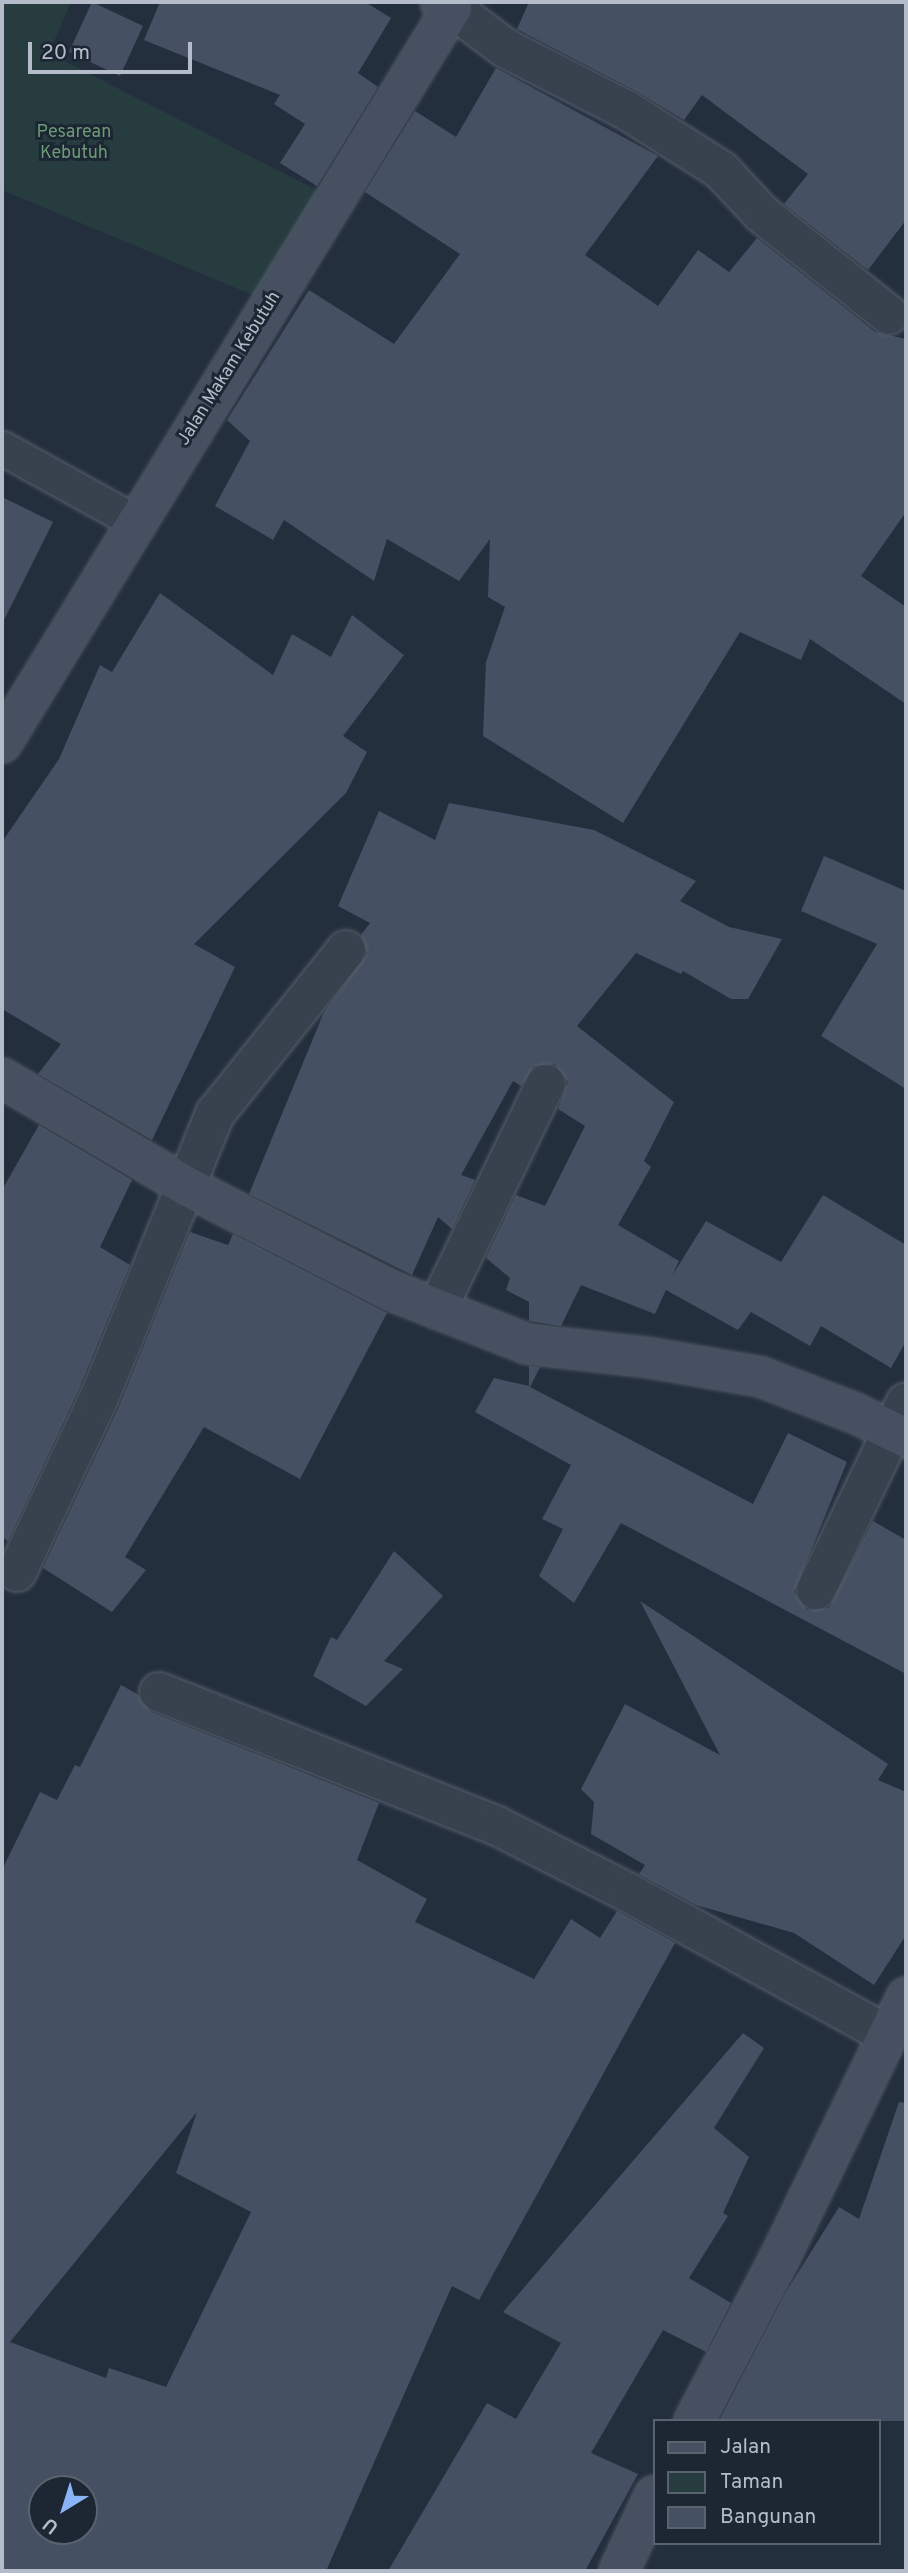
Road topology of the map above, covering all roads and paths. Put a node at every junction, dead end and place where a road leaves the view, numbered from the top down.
1 (449, 4) edge
2 (889, 315) dead end
3 (2, 448) edge
4 (136, 522) junction
5 (2, 743) edge
6 (346, 950) dead end
7 (2, 1078) edge
8 (546, 1084) dead end
9 (188, 1187) junction
10 (437, 1308) junction
11 (902, 1424) edge
12 (18, 1572) dead end
13 (816, 1590) dead end
14 (159, 1692) dead end
15 (906, 1997) edge
16 (885, 2033) junction
17 (695, 2419) edge
18 (652, 2500) edge
19 (619, 2571) edge

1 - 2 street
1 - 4 street, Jalan Makam Kebutuh
3 - 4 lane
4 - 5 street, Jalan Makam Kebutuh
6 - 9 street
7 - 9 street
8 - 10 street
9 - 10 street
9 - 12 street
10 - 11 street
11 - 13 street
14 - 16 street
15 - 16 street
16 - 17 street
18 - 19 street

